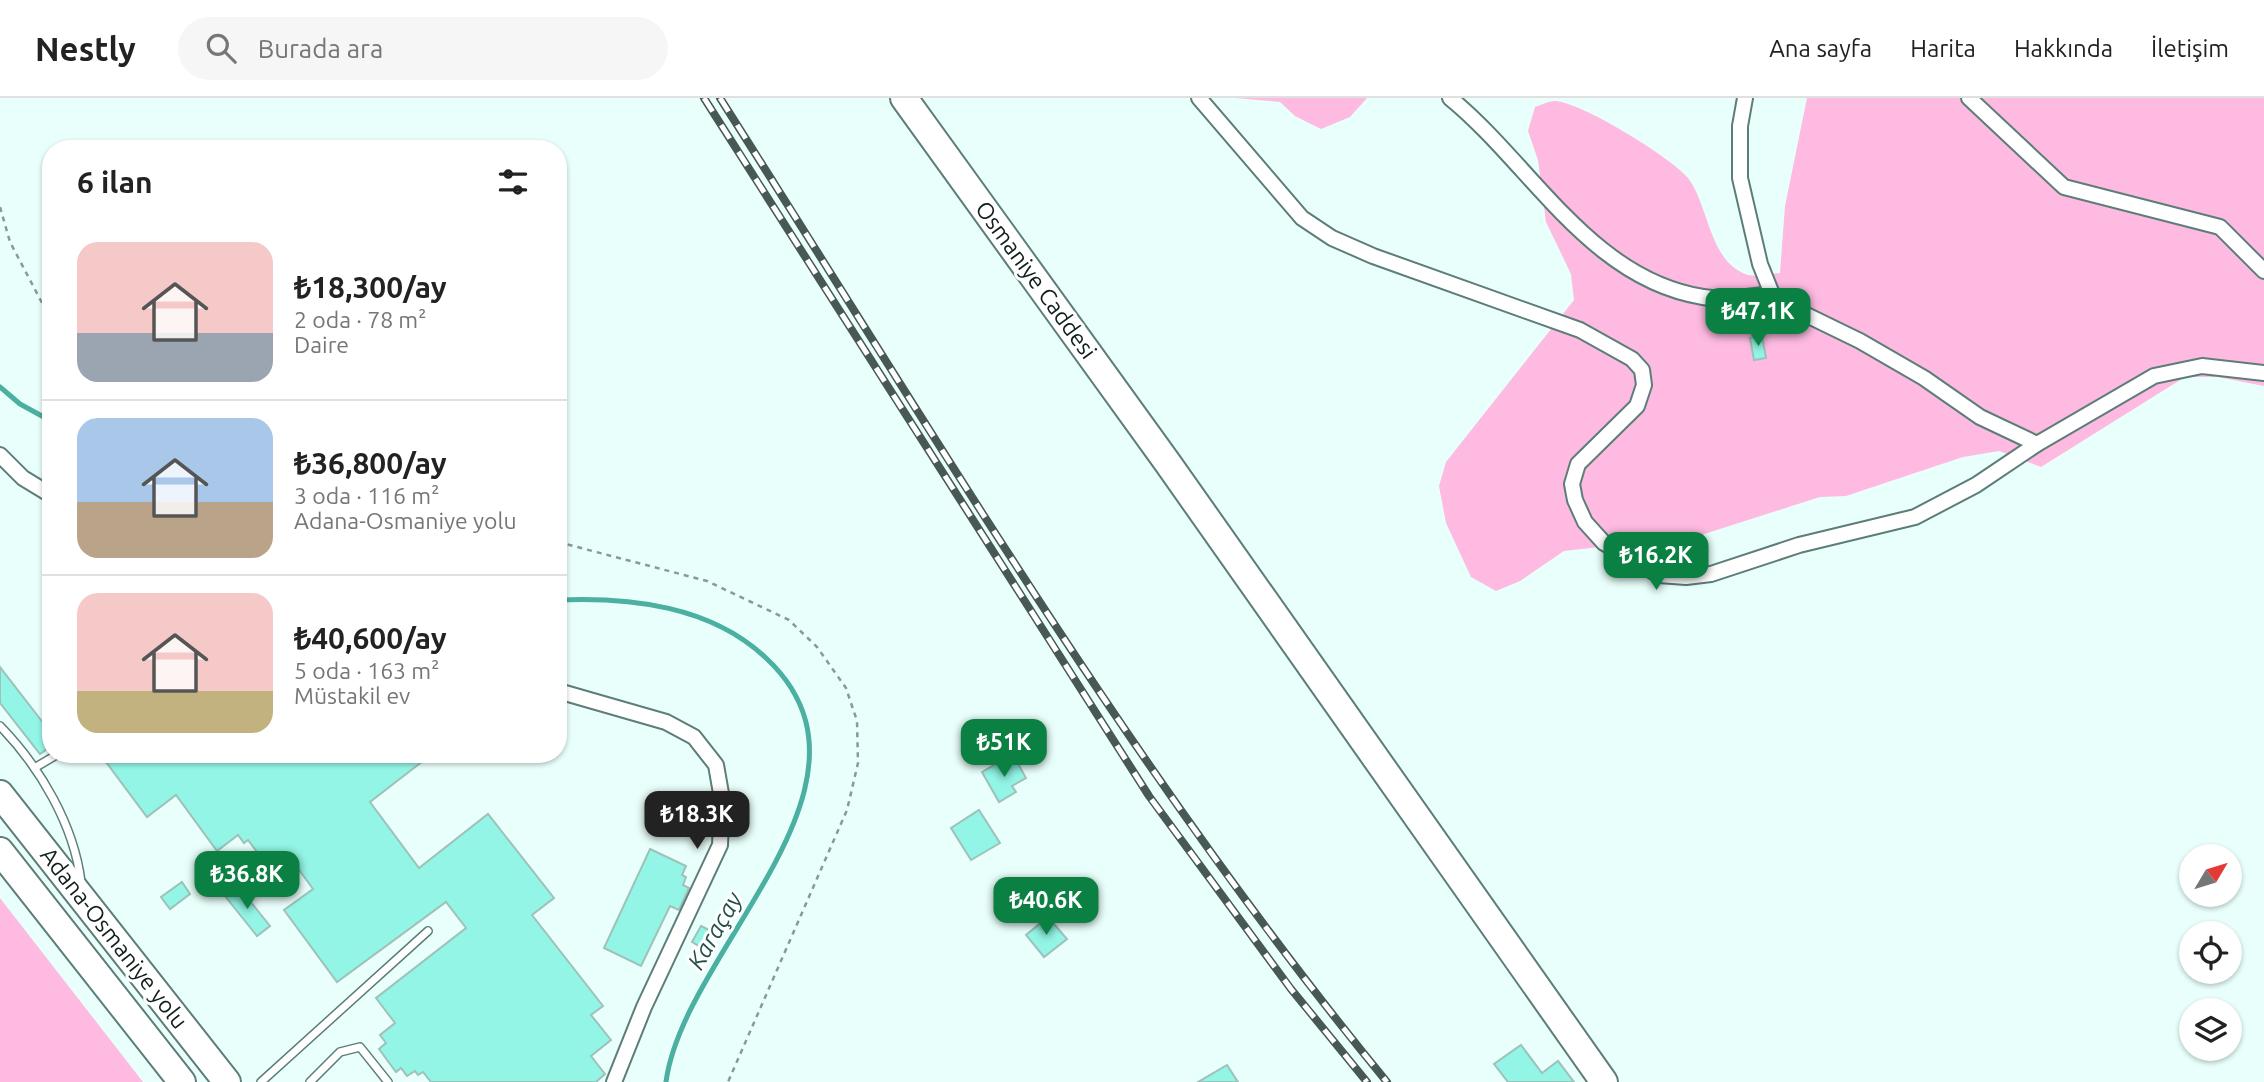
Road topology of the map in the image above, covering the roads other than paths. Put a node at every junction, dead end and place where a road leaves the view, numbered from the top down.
1 (889, 98) edge
2 (904, 98) edge
3 (1199, 98) edge
4 (1450, 98) edge
5 (1745, 98) edge
6 (1969, 98) edge
7 (2264, 271) edge
8 (1772, 295) junction
9 (2264, 373) edge
10 (2036, 444) junction
11 (0, 455) edge
12 (42, 490) edge
13 (567, 694) edge
14 (0, 726) edge
15 (43, 763) edge
16 (36, 767) junction
17 (0, 794) edge
18 (0, 851) edge
19 (84, 900) junction
20 (428, 931) dead end
21 (181, 1082) edge
22 (227, 1082) edge
23 (261, 1082) edge
24 (310, 1082) edge
25 (388, 1082) edge
26 (614, 1082) edge
27 (1589, 1082) edge
28 (1604, 1082) edge

1 - 27 highway
2 - 28 highway, Osmaniye Caddesi
3 - 10 street
4 - 8 street
5 - 8 street
6 - 7 street
8 - 10 street
9 - 10 street
11 - 12 street
13 - 26 street
14 - 16 lane
15 - 16 lane
16 - 19 lane
17 - 19 highway, Adana-Osmaniye yolu
18 - 21 highway, Adana-Osmaniye yolu
19 - 22 highway, Adana-Osmaniye yolu
20 - 23 lane
24 - 25 lane

